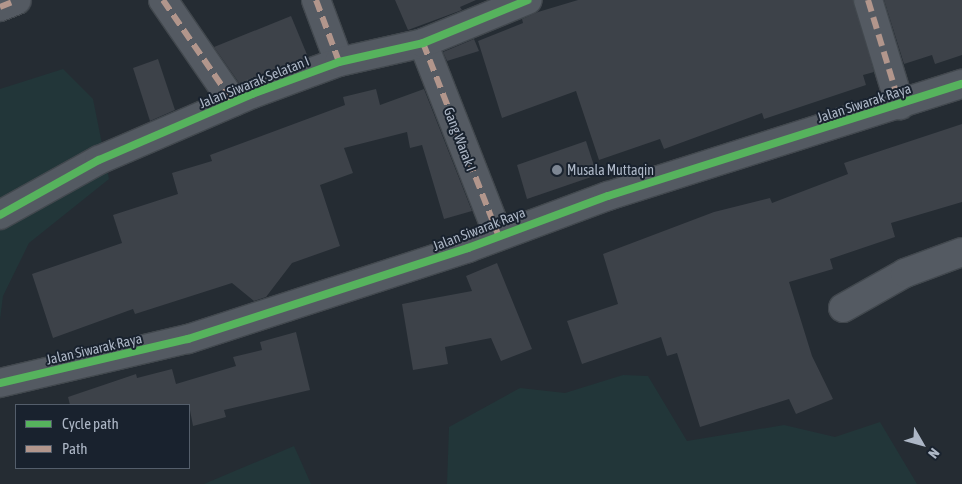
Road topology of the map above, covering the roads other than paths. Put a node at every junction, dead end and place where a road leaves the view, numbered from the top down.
1 (17, 0) edge
2 (163, 0) edge
3 (316, 0) edge
4 (528, 0) edge
5 (868, 0) edge
6 (0, 7) edge
7 (423, 43) junction
8 (339, 62) junction
9 (962, 84) edge
10 (233, 102) junction
11 (900, 105) junction
12 (0, 215) edge
13 (498, 234) junction
14 (962, 252) edge
15 (843, 308) dead end
16 (0, 383) edge

1 - 6 street
2 - 10 street
3 - 8 street
4 - 7 street, Jalan Siwarak Selatan I
5 - 11 street
7 - 8 street, Jalan Siwarak Selatan I
7 - 13 street, Gang Warak I
8 - 10 street, Jalan Siwarak Selatan I
9 - 11 street, Jalan Siwarak Raya
10 - 12 street, Jalan Siwarak Selatan I
11 - 13 street, Jalan Siwarak Raya
13 - 16 street, Jalan Siwarak Raya
14 - 15 street

